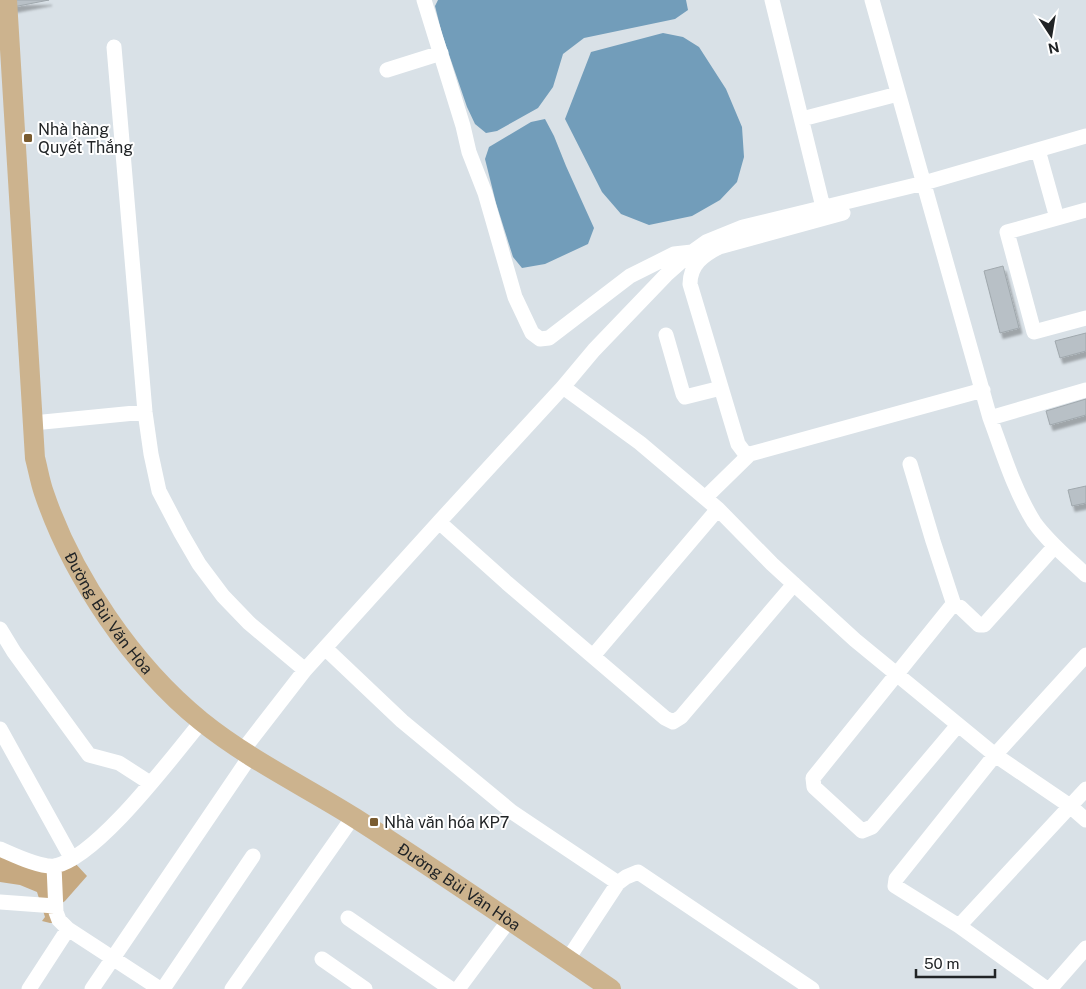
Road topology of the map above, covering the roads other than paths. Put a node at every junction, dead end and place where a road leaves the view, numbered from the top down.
1 (7, 0) edge
2 (424, 0) edge
3 (772, 0) edge
4 (872, 0) edge
5 (114, 48) dead end
6 (441, 53) junction
7 (387, 70) dead end
8 (898, 94) junction
9 (802, 119) junction
10 (1086, 136) edge
11 (1038, 150) junction
12 (924, 183) junction
13 (823, 208) junction
14 (1086, 210) edge
15 (843, 213) dead end
16 (1057, 218) junction
17 (692, 252) junction
18 (1086, 318) edge
19 (666, 335) dead end
20 (563, 387) junction
21 (721, 388) junction
22 (983, 390) junction
23 (1086, 390) edge
24 (146, 412) junction
25 (990, 418) junction
26 (33, 423) junction
27 (750, 454) junction
28 (910, 464) dead end
29 (705, 498) junction
30 (718, 509) junction
31 (438, 522) junction
32 (1055, 546) junction
33 (1086, 574) edge
34 (794, 584) junction
35 (954, 605) junction
36 (0, 629) edge
37 (325, 648) junction
38 (1086, 655) edge
39 (593, 656) junction
40 (305, 670) junction
41 (897, 675) junction
42 (202, 722) junction
43 (958, 725) junction
44 (0, 729) edge
45 (247, 753) junction
46 (995, 755) junction
47 (150, 783) junction
48 (1086, 789) edge
49 (1070, 806) junction
50 (353, 817) junction
51 (1086, 820) edge
52 (0, 849) edge
53 (253, 856) dead end
54 (72, 859) junction
55 (54, 866) junction
56 (618, 883) junction
57 (0, 902) edge
58 (55, 906) junction
59 (348, 918) dead end
60 (510, 919) junction
61 (960, 926) junction
62 (68, 929) junction
63 (1085, 951) edge
64 (112, 957) junction
65 (322, 959) dead end
66 (568, 959) junction
67 (29, 989) edge
68 (92, 989) edge
69 (161, 989) edge
70 (232, 989) edge
71 (365, 989) edge
72 (451, 989) edge
73 (458, 989) edge
74 (611, 989) edge
75 (812, 989) edge
76 (1048, 989) edge

1 - 26 main road, Đường Bùi Văn Hòa
2 - 6 street
3 - 9 street
4 - 8 street
5 - 24 street
6 - 7 street
6 - 17 street
8 - 9 street
8 - 12 street
9 - 13 street
10 - 11 street
11 - 12 street
11 - 16 street
12 - 13 street
12 - 22 street
13 - 17 street
14 - 16 street
15 - 21 street
16 - 18 street
17 - 20 street
19 - 21 street
20 - 29 street
20 - 31 street
21 - 27 street
22 - 25 street
22 - 27 street
23 - 25 street
24 - 26 street
24 - 40 street
25 - 32 street
26 - 42 main road, Đường Bùi Văn Hòa
27 - 29 street
28 - 35 street
29 - 30 street
30 - 34 street
30 - 39 street
31 - 37 street
31 - 39 street
32 - 33 street
32 - 35 street
34 - 39 street
34 - 41 street
35 - 41 street
36 - 47 street
37 - 40 street
37 - 56 street
38 - 46 street
40 - 45 street
41 - 43 street
41 - 43 street
42 - 45 main road, Đường Bùi Văn Hòa
42 - 47 street
43 - 46 street
44 - 54 street
45 - 50 main road, Đường Bùi Văn Hòa
45 - 64 street
46 - 49 street
46 - 61 street
47 - 54 street
48 - 49 street
49 - 51 street
49 - 61 street
50 - 60 main road, Đường Bùi Văn Hòa
50 - 70 street
52 - 55 street
53 - 69 street
54 - 55 street
55 - 58 street
56 - 66 street
56 - 75 street
57 - 58 street
58 - 62 street
59 - 72 street
60 - 66 main road, Đường Bùi Văn Hòa
60 - 73 street
61 - 76 street
62 - 64 street
62 - 67 street
63 - 76 street
64 - 68 street
64 - 69 street
65 - 71 street
66 - 74 main road, Đường Bùi Văn Hòa

